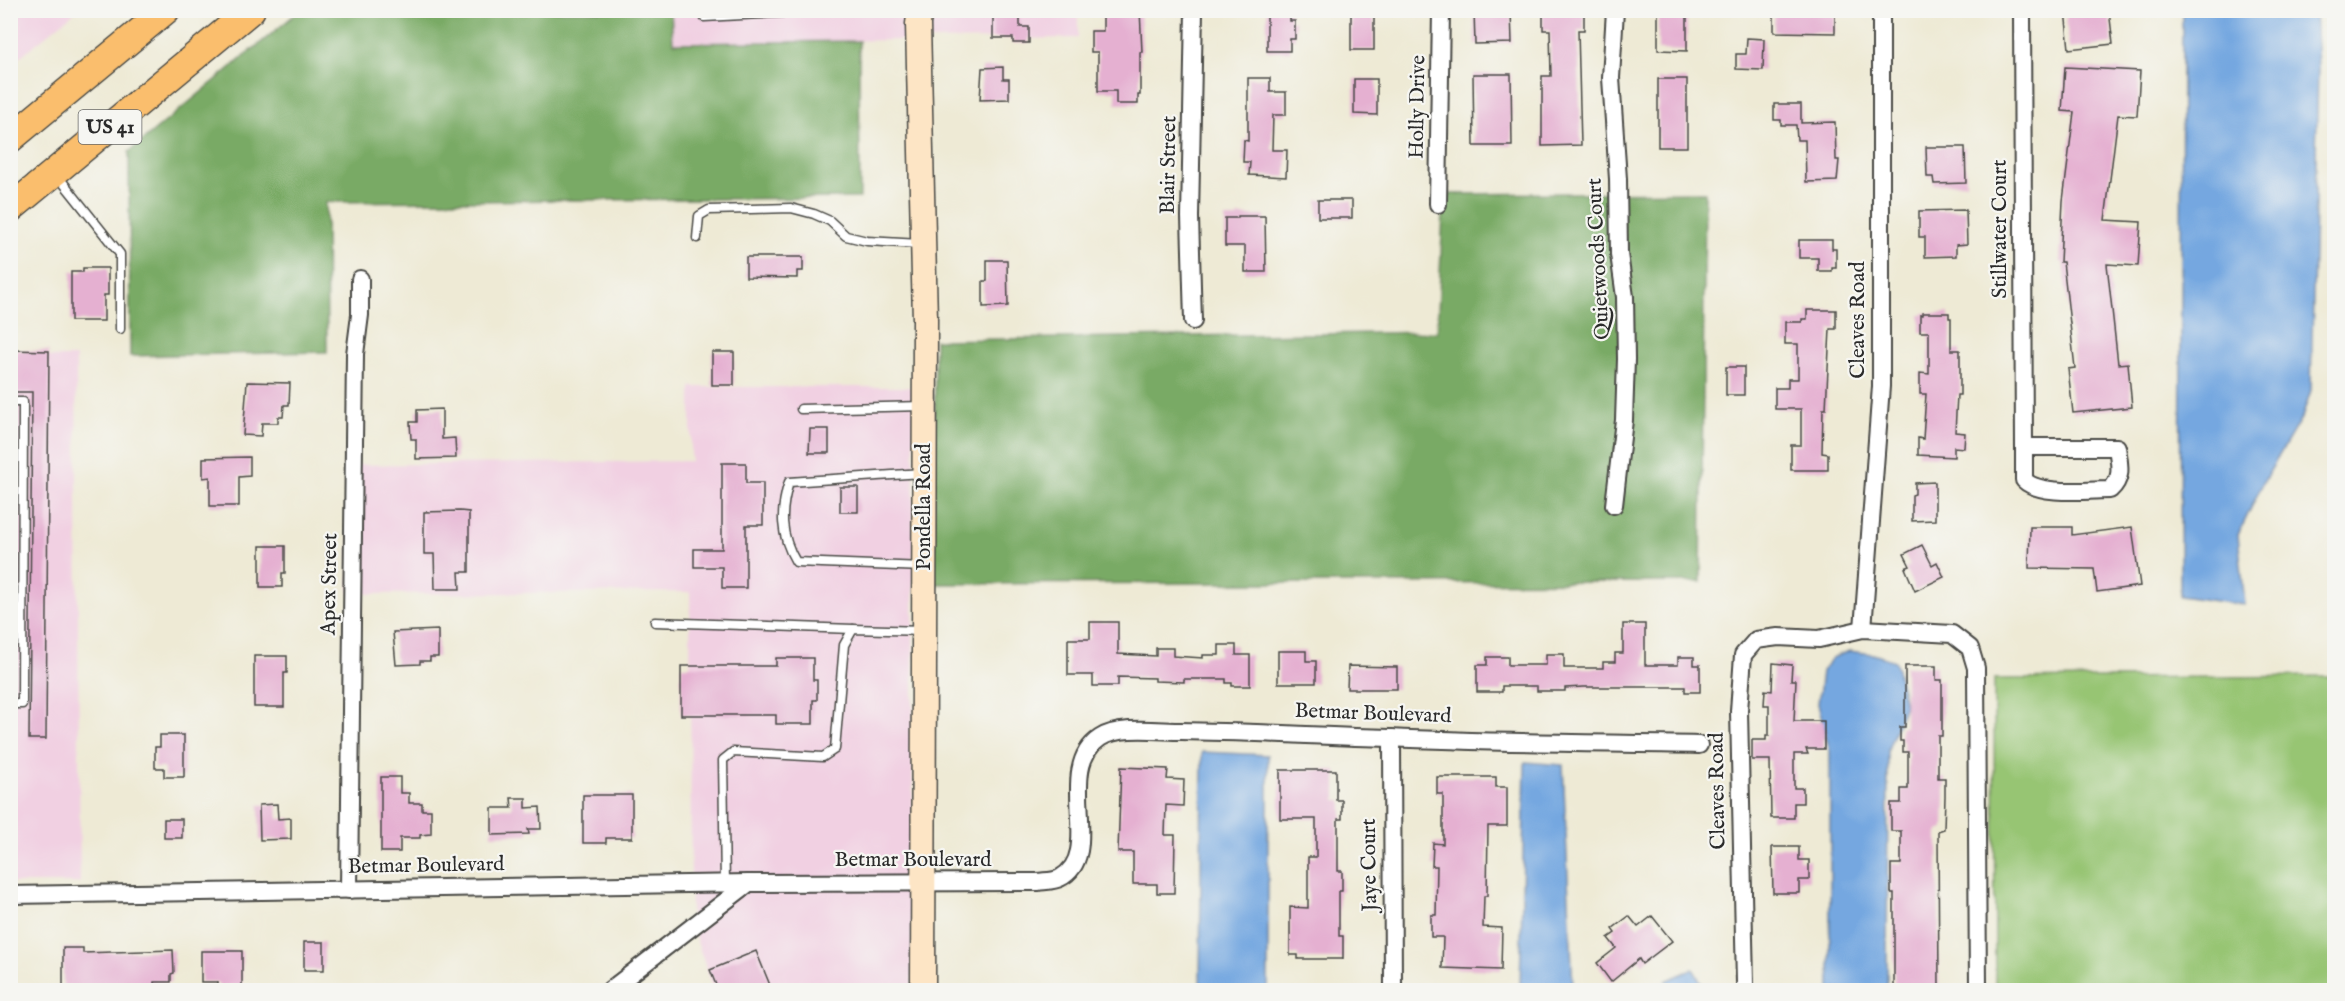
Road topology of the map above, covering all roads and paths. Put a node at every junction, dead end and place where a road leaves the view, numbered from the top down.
1 (166, 10) edge
2 (251, 10) edge
3 (704, 10) edge
4 (834, 10) edge
5 (1194, 10) edge
6 (1441, 10) edge
7 (1615, 10) edge
8 (1881, 10) edge
9 (2022, 10) edge
10 (918, 15) edge
11 (10, 139) edge
12 (55, 172) junction
13 (1438, 204) dead end
14 (10, 209) edge
15 (697, 238) dead end
16 (923, 244) junction
17 (360, 279) dead end
18 (1193, 321) dead end
19 (120, 328) dead end
20 (10, 402) edge
21 (925, 406) junction
22 (801, 409) dead end
23 (2024, 447) junction
24 (924, 473) junction
25 (1614, 504) dead end
26 (924, 567) junction
27 (655, 622) dead end
28 (853, 629) junction
29 (1863, 629) junction
30 (924, 631) junction
31 (10, 704) edge
32 (1392, 738) junction
33 (1699, 746) dead end
34 (922, 882) junction
35 (748, 883) junction
36 (724, 884) junction
37 (349, 890) junction
38 (10, 895) edge
39 (1744, 983) dead end
40 (610, 990) edge
41 (923, 990) edge
42 (1393, 990) edge
43 (1977, 990) edge

1 - 11 main road, US 41
2 - 12 main road, US 41
3 - 4 lane
5 - 18 street, Blair Street
6 - 13 street, Holly Drive
7 - 25 street, Quietwoods Court
8 - 29 street, Cleaves Road
9 - 23 street, Stillwater Court
10 - 16 main road, Pondella Road
12 - 14 main road, US 41
12 - 19 lane
15 - 16 lane
16 - 21 main road, Pondella Road
17 - 37 street, Apex Street
20 - 31 lane
21 - 22 lane
21 - 24 main road, Pondella Road
23 - 23 street, Stillwater Court
24 - 26 main road, Pondella Road
24 - 26 lane
26 - 30 main road, Pondella Road
27 - 28 lane
28 - 30 lane
28 - 36 lane
29 - 39 street, Cleaves Road
29 - 43 street, Cleaves Road
30 - 34 main road, Pondella Road
32 - 33 street, Betmar Boulevard
32 - 34 street, Betmar Boulevard
32 - 42 street, Jaye Court
34 - 35 street, Betmar Boulevard
34 - 41 main road, Pondella Road
35 - 36 street, Betmar Boulevard
35 - 40 street
36 - 37 street, Betmar Boulevard
37 - 38 street, Betmar Boulevard

